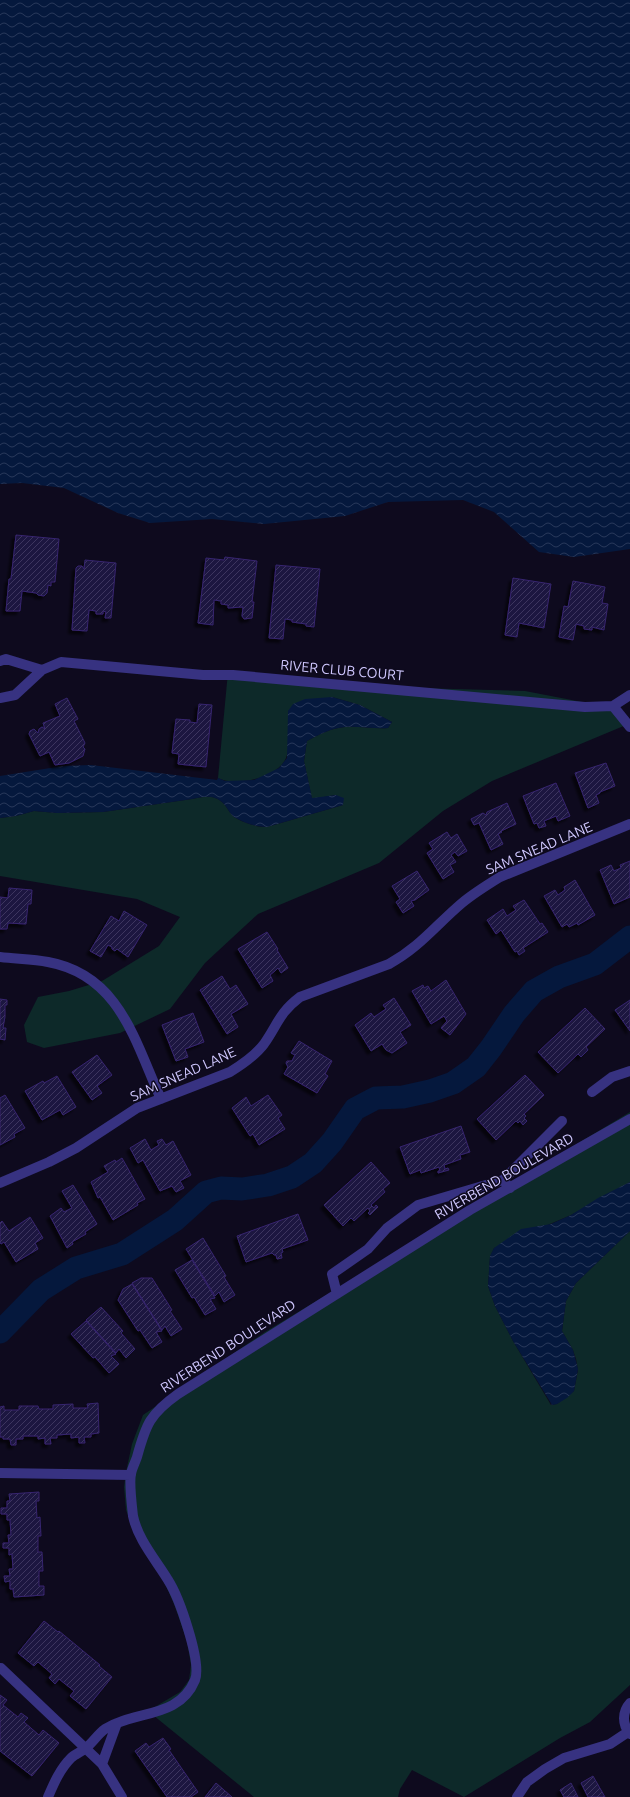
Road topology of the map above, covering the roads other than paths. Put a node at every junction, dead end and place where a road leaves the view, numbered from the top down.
1 (0, 661) edge
2 (42, 670) junction
3 (630, 695) edge
4 (0, 698) edge
5 (613, 706) junction
6 (630, 727) edge
7 (630, 824) edge
8 (0, 957) edge
9 (630, 1071) edge
10 (592, 1092) dead end
11 (161, 1099) junction
12 (630, 1119) edge
13 (562, 1121) dead end
14 (502, 1180) junction
15 (0, 1183) edge
16 (510, 1188) junction
17 (337, 1294) junction
18 (0, 1473) edge
19 (131, 1475) junction
20 (1, 1668) edge
21 (630, 1703) edge
22 (117, 1723) junction
23 (629, 1733) edge
24 (86, 1748) junction
25 (102, 1764) junction
26 (48, 1797) edge
27 (122, 1797) edge
28 (517, 1797) edge

1 - 2 street
2 - 4 street, RIVER CLUB COURT
2 - 5 street, RIVER CLUB COURT
3 - 5 street
5 - 6 street
7 - 11 street, SAM SNEAD LANE
8 - 11 street
9 - 10 street
11 - 15 street, SAM SNEAD LANE
12 - 16 street, RIVERBEND BOULEVARD
13 - 14 street
14 - 16 street
14 - 17 street
16 - 17 street, RIVERBEND BOULEVARD
17 - 19 street, RIVERBEND BOULEVARD
18 - 19 street
19 - 22 street, RIVERBEND BOULEVARD
20 - 24 street
21 - 23 street
22 - 24 street, RIVERBEND BOULEVARD
22 - 25 street
23 - 28 street
24 - 25 street
24 - 26 street, RIVERBEND BOULEVARD
25 - 27 street

